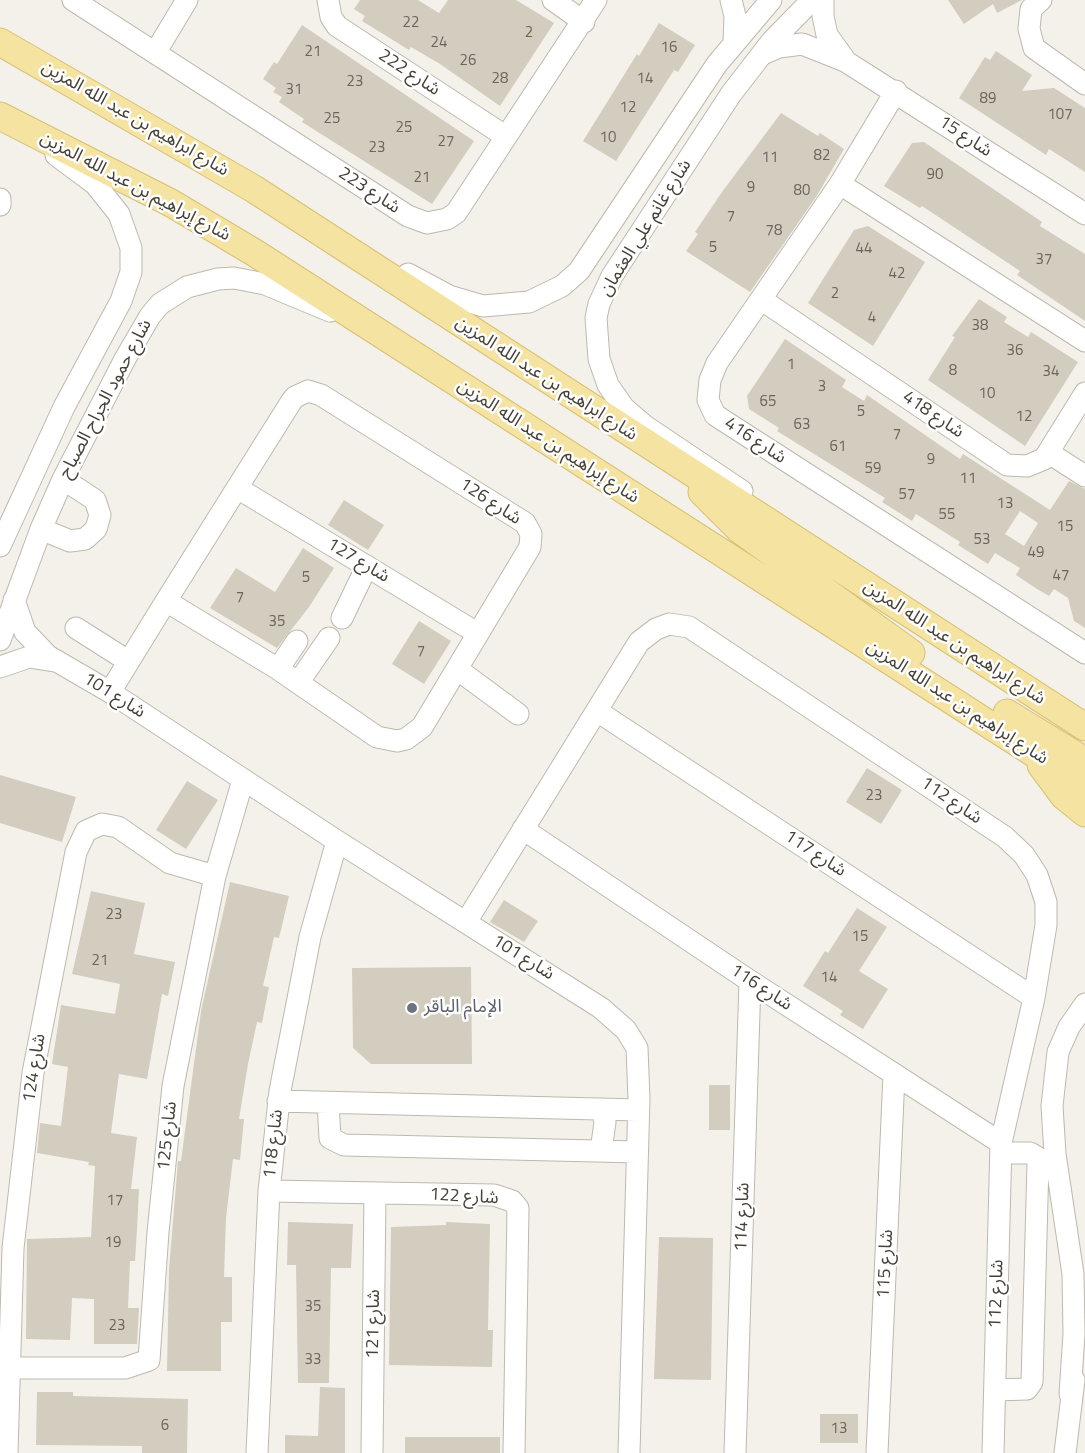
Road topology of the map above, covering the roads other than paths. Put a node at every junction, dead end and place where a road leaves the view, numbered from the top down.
1 (73, 0) edge
2 (186, 0) edge
3 (328, 0) edge
4 (553, 0) edge
5 (596, 0) edge
6 (731, 0) edge
7 (771, 0) edge
8 (812, 0) edge
9 (823, 0) edge
10 (1041, 0) edge
11 (584, 22) junction
12 (0, 42) edge
13 (734, 42) junction
14 (156, 53) junction
15 (760, 56) junction
16 (845, 61) junction
17 (1085, 84) edge
18 (896, 91) junction
19 (0, 116) edge
20 (505, 136) junction
21 (43, 138) junction
22 (840, 184) junction
23 (0, 199) edge
24 (0, 205) edge
25 (290, 214) junction
26 (1085, 214) edge
27 (613, 221) junction
28 (638, 236) junction
29 (762, 300) junction
30 (371, 328) junction
31 (1085, 341) edge
32 (98, 343) junction
33 (125, 359) junction
34 (1085, 393) edge
35 (1048, 453) junction
36 (684, 467) junction
37 (1085, 476) edge
38 (63, 479) junction
39 (239, 489) junction
40 (41, 529) junction
41 (0, 546) edge
42 (366, 566) junction
43 (833, 566) junction
44 (14, 600) junction
45 (166, 601) junction
46 (342, 618) dead end
47 (76, 628) dead end
48 (477, 633) junction
49 (329, 638) dead end
50 (0, 640) edge
51 (297, 641) dead end
52 (1085, 653) edge
53 (128, 661) junction
54 (57, 662) junction
55 (0, 667) edge
56 (278, 669) junction
57 (457, 669) junction
58 (298, 683) junction
59 (110, 692) junction
60 (597, 711) junction
61 (518, 714) dead end
62 (1085, 727) edge
63 (1035, 753) junction
64 (1085, 762) edge
65 (243, 780) junction
66 (1085, 786) edge
67 (1085, 813) edge
68 (523, 829) junction
69 (337, 841) junction
70 (215, 876) junction
71 (466, 922) junction
72 (750, 981) junction
73 (1034, 998) junction
74 (1085, 1004) edge
75 (894, 1075) junction
76 (278, 1101) junction
77 (328, 1103) junction
78 (602, 1109) junction
79 (638, 1110) junction
80 (1001, 1148) junction
81 (601, 1151) junction
82 (637, 1152) junction
83 (269, 1191) junction
84 (375, 1194) junction
85 (1085, 1336) edge
86 (10, 1368) junction
87 (995, 1390) junction
88 (1070, 1394) junction
89 (7, 1453) edge
90 (257, 1453) edge
91 (372, 1453) edge
92 (514, 1453) edge
93 (629, 1453) edge
94 (735, 1453) edge
95 (877, 1453) edge
96 (993, 1453) edge
97 (1065, 1453) edge

1 - 14 street, شارع 223
2 - 14 street
3 - 20 street, شارع 222
4 - 11 street
5 - 11 street, شارع 223
6 - 13 street
7 - 13 street, شارع غانم علي العثمان
8 - 15 street, شارع غانم علي العثمان
9 - 16 street, شارع 15
10 - 17 street
11 - 20 street, شارع 223
12 - 25 main road, شارع ابراهيم بن عبد الله المزين
13 - 27 street, شارع غانم علي العثمان
14 - 20 street, شارع 223
15 - 16 street, شارع 15
15 - 28 street, شارع غانم علي العثمان
16 - 18 street, شارع 15
18 - 22 street, شارع 416
18 - 26 street, شارع 15
19 - 21 main road, شارع إبراهيم بن عبد الله المزين
21 - 30 main road, شارع إبراهيم بن عبد الله المزين
21 - 32 street, شارع حمود الجراح الصباح
22 - 29 street, شارع 416
22 - 31 street
23 - 24 street
25 - 27 street, شارع غانم علي العثمان
25 - 36 main road, شارع ابراهيم بن عبد الله المزين
27 - 28 street
28 - 43 street, شارع غانم علي العثمان
29 - 35 street, شارع 418
29 - 52 street, شارع 416
30 - 33 street, شارع حمود الجراح الصباح
30 - 63 main road, شارع إبراهيم بن عبد الله المزين
32 - 33 street
32 - 41 street, شارع حمود الجراح الصباح
33 - 38 street, شارع حمود الجراح الصباح
34 - 35 street
35 - 37 street
36 - 43 main road, شارع ابراهيم بن عبد الله المزين
36 - 64 main road
38 - 40 street, شارع حمود الجراح الصباح
38 - 40 street
39 - 42 street, شارع 127
39 - 45 street, شارع 126
39 - 48 street, شارع 126
40 - 44 street, شارع حمود الجراح الصباح
42 - 46 street
42 - 48 street, شارع 127
43 - 62 main road, شارع ابراهيم بن عبد الله المزين
44 - 50 street, شارع حمود الجراح الصباح
44 - 54 street, شارع 101
45 - 53 street, شارع 126
45 - 56 street, شارع 126
47 - 53 street
48 - 57 street, شارع 126
49 - 58 street
51 - 56 street
53 - 59 street, شارع 126
54 - 55 street, شارع 101
54 - 59 street, شارع 101
56 - 58 street, شارع 126
57 - 58 street, شارع 126
57 - 61 street
59 - 65 street, شارع 101
60 - 68 street, شارع 112
60 - 73 street, شارع 117
60 - 73 street, شارع 112
63 - 66 main road, شارع إبراهيم بن عبد الله المزين
63 - 67 main road
65 - 69 street, شارع 101
65 - 70 street, شارع 125
68 - 71 street, شارع 112
68 - 72 street, شارع 116
69 - 71 street, شارع 101
69 - 76 street, شارع 118
70 - 86 street, شارع 125
70 - 86 street, شارع 124
71 - 79 street, شارع 101
72 - 75 street, شارع 116
72 - 94 street, شارع 114
73 - 80 street, شارع 112
74 - 88 street
75 - 80 street, شارع 116
75 - 95 street, شارع 115
76 - 77 street
76 - 83 street, شارع 118
77 - 78 street
77 - 81 street
78 - 79 street
78 - 81 street
79 - 82 street, شارع 101
80 - 87 street, شارع 112
80 - 87 street
81 - 82 street
82 - 93 street, شارع 101
83 - 84 street, شارع 122
83 - 90 street, شارع 118
84 - 91 street, شارع 121
84 - 92 street, شارع 122
85 - 88 street
86 - 89 street, شارع 124
87 - 96 street, شارع 112
88 - 97 street

